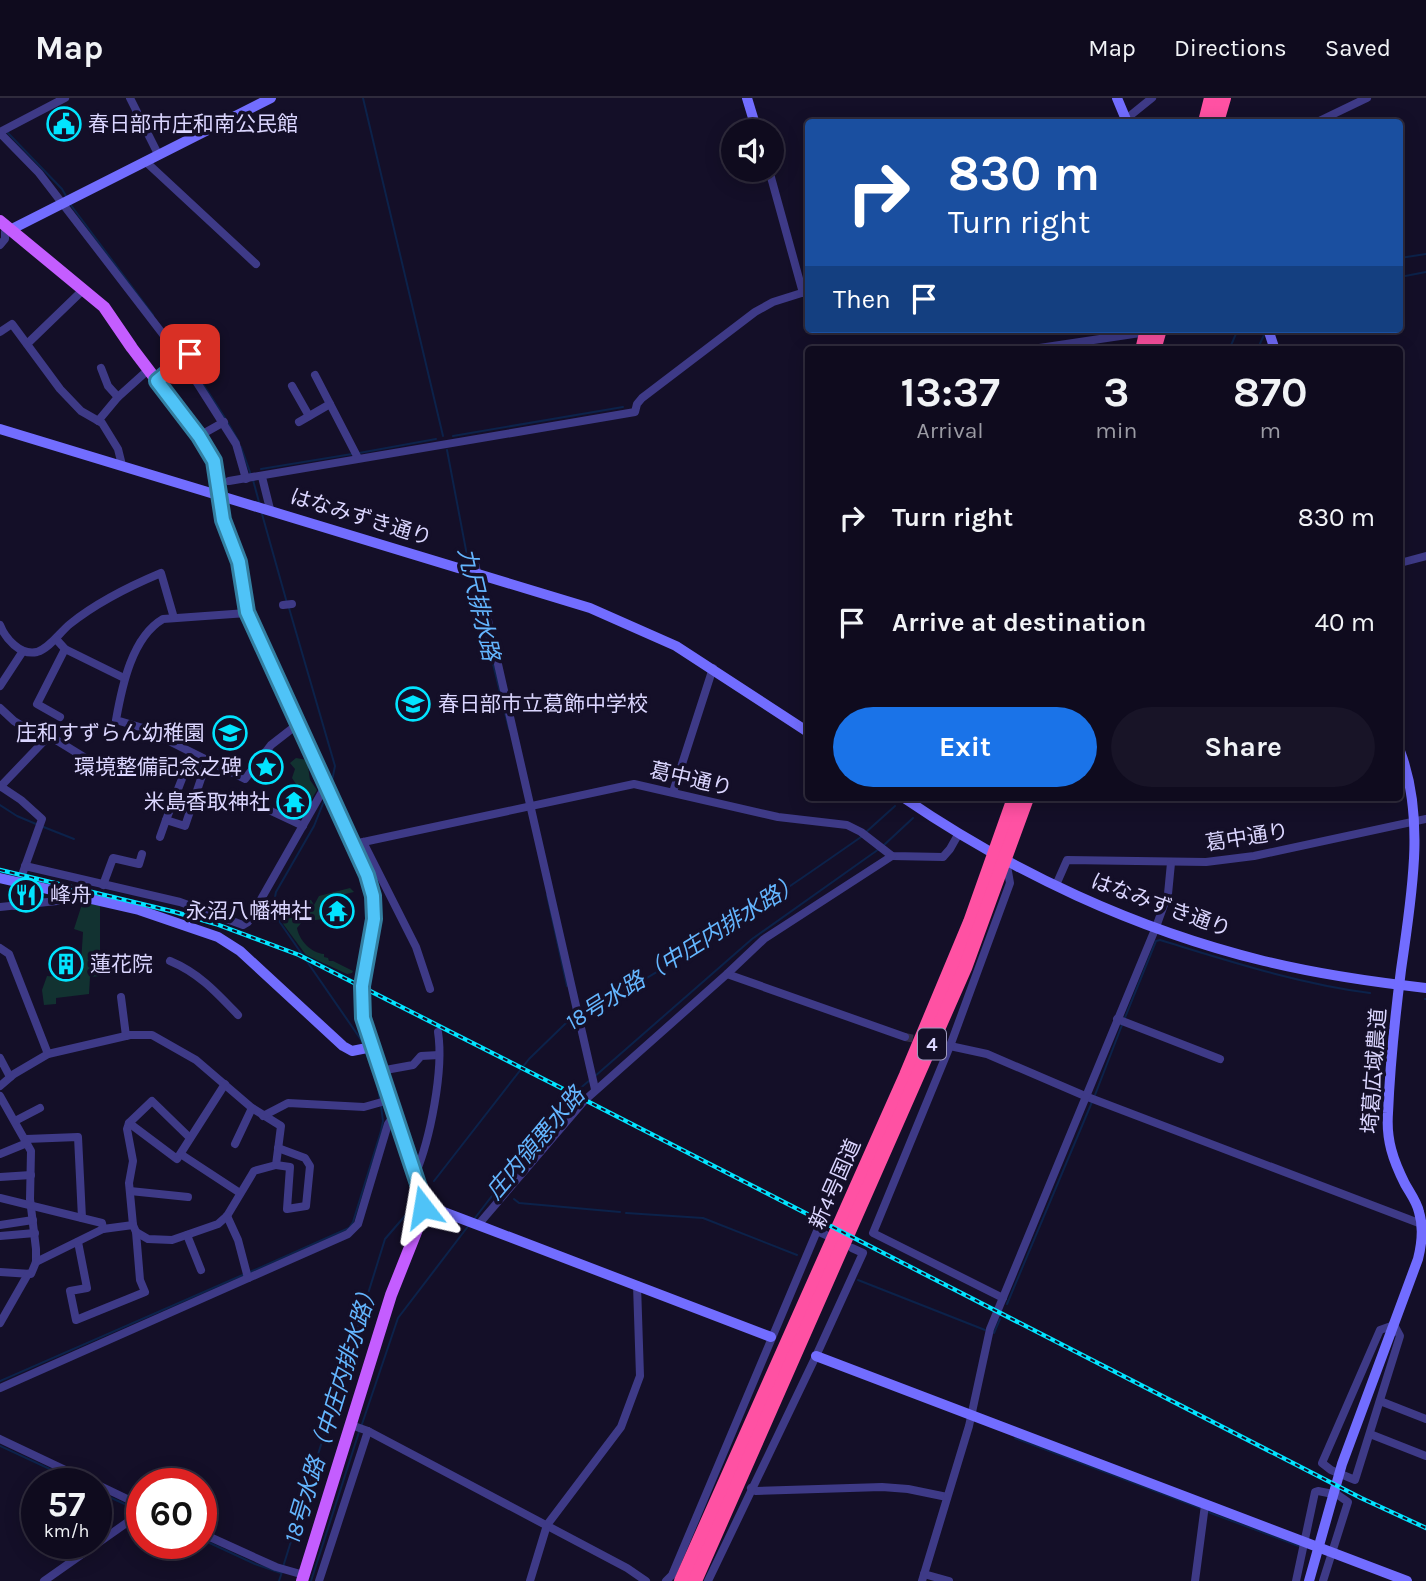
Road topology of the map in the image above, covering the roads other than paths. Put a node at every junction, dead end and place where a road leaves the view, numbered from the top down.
1 (65, 98) edge
2 (130, 98) edge
3 (271, 98) edge
4 (747, 98) edge
5 (1116, 98) edge
6 (1152, 98) edge
7 (1211, 98) edge
8 (1224, 98) edge
9 (1367, 98) edge
10 (753, 119) edge
11 (1125, 119) edge
12 (1128, 119) edge
13 (1206, 119) edge
14 (1218, 119) edge
15 (1323, 119) edge
16 (2, 131) edge
17 (159, 154) junction
18 (145, 161) junction
19 (773, 182) edge
20 (65, 202) junction
21 (4, 229) edge
22 (0, 245) edge
23 (256, 264) dead end
24 (83, 289) junction
25 (805, 289) edge
26 (805, 292) edge
27 (0, 332) edge
28 (1132, 333) edge
29 (27, 344) junction
30 (1051, 346) edge
31 (185, 357) junction
32 (101, 368) dead end
33 (148, 370) junction
34 (314, 374) dead end
35 (157, 381) junction
36 (292, 386) dead end
37 (118, 397) junction
38 (330, 404) junction
39 (309, 416) junction
40 (98, 421) junction
41 (299, 422) dead end
42 (224, 423) junction
43 (0, 429) edge
44 (199, 436) junction
45 (358, 458) junction
46 (122, 465) junction
47 (252, 478) junction
48 (229, 481) dead end
49 (219, 494) junction
50 (270, 509) junction
51 (1426, 556) edge
52 (1403, 562) edge
53 (473, 568) junction
54 (247, 612) junction
55 (174, 618) junction
56 (0, 625) edge
57 (3, 636) edge
58 (56, 639) junction
59 (65, 649) junction
60 (23, 651) junction
61 (713, 668) junction
62 (124, 678) junction
63 (0, 686) edge
64 (0, 708) edge
65 (60, 717) dead end
66 (298, 724) junction
67 (805, 730) edge
68 (46, 740) junction
69 (192, 753) junction
70 (1403, 758) edge
71 (87, 759) dead end
72 (207, 761) junction
73 (326, 785) junction
74 (0, 787) edge
75 (674, 792) junction
76 (909, 801) edge
77 (1013, 801) edge
78 (1026, 801) edge
79 (531, 805) junction
80 (271, 811) dead end
81 (166, 820) junction
82 (1422, 820) edge
83 (303, 826) junction
84 (959, 833) junction
85 (160, 837) dead end
86 (359, 843) junction
87 (142, 854) dead end
88 (892, 856) junction
89 (1000, 857) junction
90 (1171, 863) junction
91 (25, 866) junction
92 (0, 878) edge
93 (20, 883) junction
94 (103, 885) junction
95 (1056, 885) junction
96 (70, 895) junction
97 (15, 906) junction
98 (0, 907) edge
99 (1156, 927) junction
100 (0, 948) edge
101 (170, 961) dead end
102 (727, 974) junction
103 (1399, 985) junction
104 (430, 989) dead end
105 (1426, 989) edge
106 (121, 997) dead end
107 (238, 1015) dead end
108 (1117, 1019) junction
109 (438, 1032) dead end
110 (126, 1036) junction
111 (905, 1037) tunnel mouth
112 (372, 1046) junction
113 (950, 1046) junction
114 (48, 1054) junction
115 (439, 1055) junction
116 (0, 1058) edge
117 (1220, 1059) dead end
118 (380, 1071) junction
119 (10, 1077) junction
120 (225, 1084) junction
121 (0, 1086) edge
122 (595, 1087) junction
123 (0, 1096) edge
124 (1086, 1096) junction
125 (389, 1100) junction
126 (40, 1108) dead end
127 (252, 1108) junction
128 (394, 1115) junction
129 (263, 1116) junction
130 (15, 1121) junction
131 (130, 1123) junction
132 (191, 1138) junction
133 (26, 1141) junction
134 (235, 1144) dead end
135 (278, 1148) junction
136 (0, 1154) edge
137 (182, 1155) junction
138 (276, 1165) junction
139 (31, 1175) junction
140 (415, 1175) junction
141 (0, 1177) edge
142 (130, 1191) junction
143 (240, 1193) junction
144 (188, 1197) dead end
145 (0, 1198) edge
146 (31, 1205) junction
147 (423, 1207) junction
148 (227, 1216) junction
149 (82, 1219) junction
150 (33, 1220) junction
151 (0, 1225) edge
152 (478, 1225) junction
153 (1424, 1225) edge
154 (103, 1229) junction
155 (134, 1229) junction
156 (34, 1233) junction
157 (187, 1235) junction
158 (0, 1236) edge
159 (839, 1240) junction
160 (78, 1242) junction
161 (36, 1262) junction
162 (201, 1270) dead end
163 (0, 1272) edge
164 (28, 1274) junction
165 (248, 1278) junction
166 (637, 1289) junction
167 (1003, 1298) junction
168 (0, 1323) edge
169 (1394, 1325) junction
170 (775, 1339) junction
171 (812, 1354) junction
172 (0, 1388) edge
173 (1380, 1401) junction
174 (971, 1416) junction
175 (1426, 1419) edge
176 (351, 1425) junction
177 (368, 1430) junction
178 (1370, 1434) junction
179 (0, 1439) edge
180 (1426, 1456) edge
181 (62, 1468) edge
182 (751, 1489) junction
183 (947, 1497) junction
184 (1205, 1505) junction
185 (126, 1523) edge
186 (547, 1525) junction
187 (217, 1540) edge
188 (1305, 1542) junction
189 (1333, 1553) junction
190 (923, 1577) edge
191 (303, 1578) edge
192 (44, 1581) edge
193 (319, 1581) edge
194 (530, 1581) edge
195 (646, 1581) edge
196 (666, 1581) edge
197 (681, 1581) edge
198 (695, 1581) edge
199 (708, 1581) edge
200 (949, 1581) edge
201 (1195, 1581) edge
202 (1296, 1581) edge
203 (1309, 1581) edge
204 (1323, 1581) edge
205 (1407, 1581) edge

1 - 16 street
2 - 17 street
3 - 17 street
4 - 10 street
5 - 11 street
6 - 12 street
7 - 13 highway
8 - 14 highway
9 - 15 street
16 - 20 street
17 - 18 street
18 - 20 street
18 - 23 street
19 - 25 street
20 - 21 street
20 - 31 street
21 - 22 street
21 - 24 main road
24 - 29 street
24 - 33 main road
26 - 45 street
27 - 29 street
28 - 30 street
29 - 40 street
31 - 35 street
31 - 42 street
32 - 37 street
33 - 35 main road
33 - 37 street
34 - 38 street
35 - 44 main road
36 - 39 street
37 - 40 street
38 - 39 street
38 - 45 street
39 - 41 street
40 - 46 street
42 - 44 street
42 - 47 street
43 - 46 street, はなみずき通り
44 - 49 main road
45 - 47 street
46 - 49 street, はなみずき通り
47 - 48 street
47 - 50 street
49 - 50 street, はなみずき通り
49 - 54 main road
50 - 53 street, はなみずき通り
51 - 52 street
53 - 61 street, はなみずき通り
53 - 79 street
54 - 55 street
54 - 66 main road
55 - 58 street
55 - 62 street
56 - 57 street
57 - 60 street
58 - 59 street
58 - 60 street
59 - 62 street
59 - 65 street
60 - 63 street
61 - 67 street, はなみずき通り
61 - 75 street
62 - 69 street
64 - 68 street
66 - 72 street
66 - 73 main road
68 - 71 street
68 - 74 street
69 - 72 street
69 - 81 street
70 - 82 street, 埼葛広域農道
72 - 81 street
73 - 83 street
73 - 86 main road
74 - 91 street
75 - 79 street, 葛中通り
75 - 88 street, 葛中通り
76 - 84 street, はなみずき通り
77 - 89 highway, 新4号国道 / 4
78 - 89 highway, 新4号国道 / 4
79 - 86 street, 葛中通り
79 - 122 street
80 - 83 street
81 - 85 street
82 - 90 street, 葛中通り
82 - 103 street, 埼葛広域農道
83 - 94 street
84 - 88 street
84 - 89 street, はなみずき通り
86 - 104 street
86 - 112 main road
87 - 94 street
88 - 102 street
89 - 95 street, はなみずき通り
89 - 113 street
89 - 159 highway, 新4号国道 / 4
90 - 95 street, 葛中通り
90 - 99 street
91 - 93 street
91 - 94 street
92 - 93 street
93 - 96 street
93 - 97 street
95 - 99 street, はなみずき通り
96 - 97 street
96 - 112 street
97 - 98 street
99 - 103 street, はなみずき通り
99 - 108 street
100 - 114 street
101 - 107 street
102 - 111 street
102 - 122 street
103 - 105 street, はなみずき通り
103 - 153 street, 埼葛広域農道
106 - 110 street
108 - 117 street
108 - 124 street
109 - 115 street
110 - 114 street
110 - 120 street
112 - 118 main road
113 - 124 street
113 - 167 street
114 - 119 street
115 - 118 street
115 - 140 street
116 - 119 street
118 - 125 main road
119 - 121 street
120 - 127 street
120 - 132 street
122 - 152 street
123 - 130 street
124 - 153 street
124 - 167 street
125 - 128 main road
125 - 129 street
126 - 130 street
127 - 129 street
127 - 134 street
128 - 140 main road
128 - 165 street
129 - 135 street
130 - 133 street
131 - 132 street
131 - 137 street
131 - 142 street
132 - 137 street
133 - 136 street
133 - 139 street
133 - 149 street
135 - 138 street
135 - 138 street
137 - 143 street
138 - 143 street
139 - 141 street
139 - 146 street
140 - 147 main road
142 - 144 street
142 - 155 street
143 - 148 street
145 - 146 street
146 - 149 street
146 - 150 street
147 - 152 street
147 - 176 main road
148 - 157 street
148 - 165 street
149 - 154 street
150 - 151 street
150 - 156 street
152 - 166 street
153 - 169 street, 埼葛広域農道
154 - 155 street
154 - 160 street
155 - 157 street
155 - 160 street
156 - 158 street
156 - 161 street
157 - 162 street
159 - 170 street
159 - 171 street
159 - 197 highway, 新4号国道 / 4
159 - 198 highway, 新4号国道 / 4
160 - 161 street
161 - 164 street
163 - 164 street
164 - 168 street
165 - 172 street
166 - 170 street
166 - 186 street
167 - 174 street
169 - 173 street
169 - 178 street
169 - 203 street, 埼葛広域農道
170 - 196 street
171 - 174 street
171 - 182 street
173 - 175 street
173 - 178 street
174 - 183 street
174 - 184 street
176 - 177 street
176 - 191 main road
177 - 186 street
177 - 193 street
178 - 180 street
179 - 181 street
182 - 183 street
182 - 199 street
183 - 190 street
184 - 188 street
184 - 201 street
185 - 192 street
186 - 194 street
186 - 195 street
187 - 191 street
188 - 189 street
188 - 189 street
188 - 202 street
189 - 204 street
189 - 205 street
190 - 200 street

